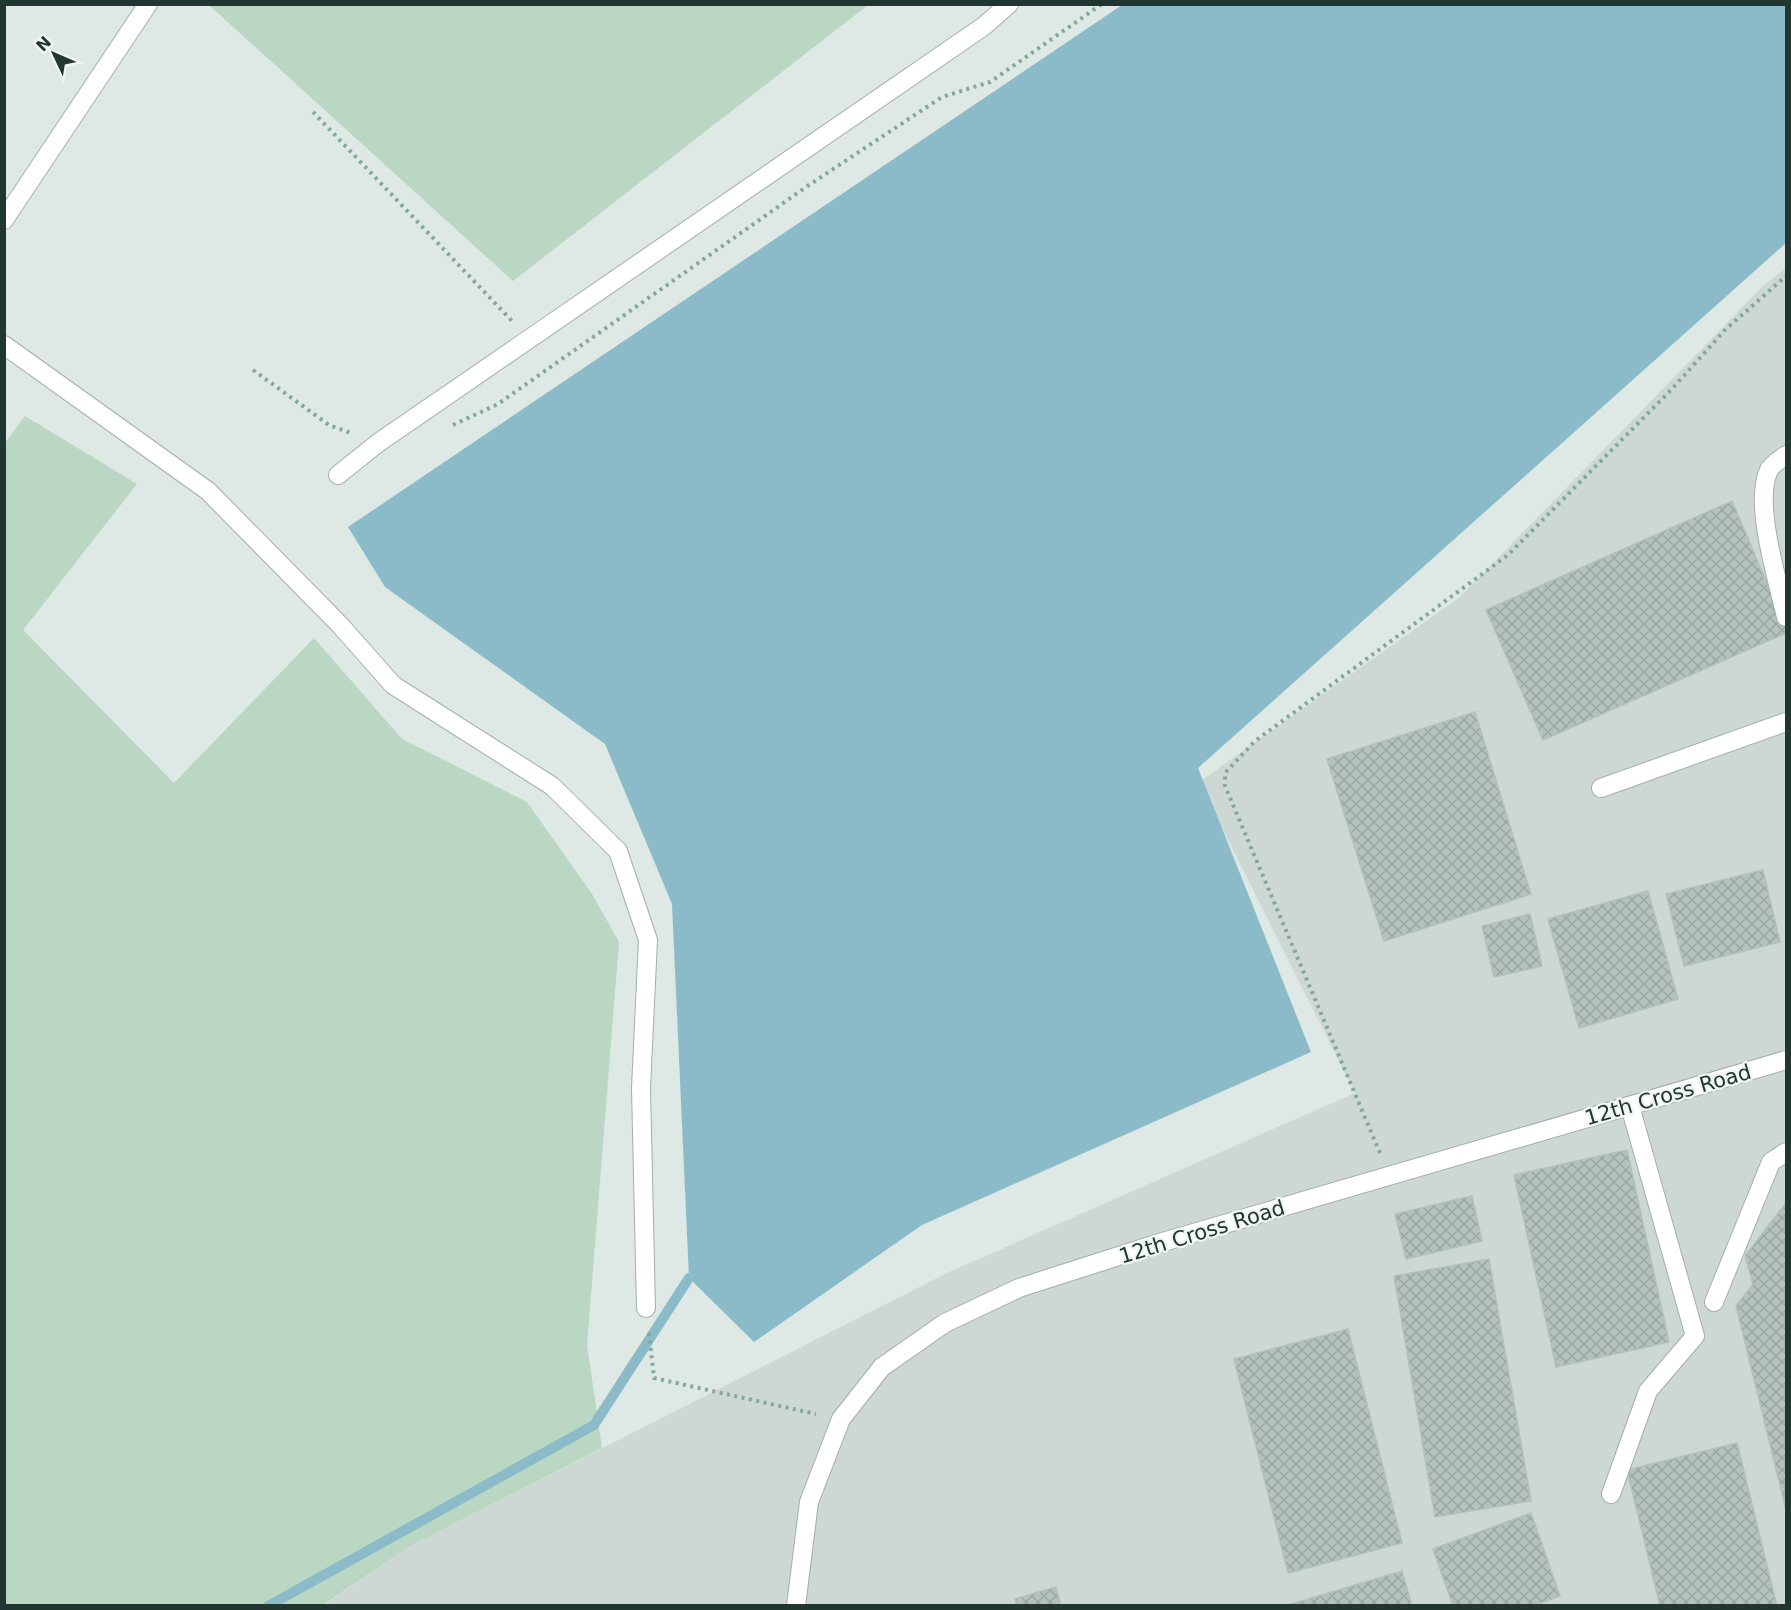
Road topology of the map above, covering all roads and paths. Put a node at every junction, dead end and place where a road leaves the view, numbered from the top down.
1 (148, 4) edge
2 (1009, 4) edge
3 (1102, 4) edge
4 (313, 112) dead end
5 (4, 220) edge
6 (1786, 276) edge
7 (529, 339) junction
8 (4, 345) edge
9 (253, 370) dead end
10 (449, 427) dead end
11 (378, 443) junction
12 (1786, 455) edge
13 (338, 475) dead end
14 (1786, 617) edge
15 (1786, 722) edge
16 (1601, 788) dead end
17 (1786, 1060) edge
18 (1630, 1106) junction
19 (1786, 1152) edge
20 (1390, 1176) junction
21 (1714, 1302) dead end
22 (646, 1308) joint
23 (841, 1419) junction
24 (1611, 1494) dead end
25 (792, 1604) edge

1 - 5 street
2 - 7 street
3 - 10 path
4 - 7 path
6 - 20 path
7 - 11 street
8 - 22 street
9 - 11 path
11 - 13 street
12 - 14 street
15 - 16 street
17 - 18 street, 12th Cross Road
18 - 20 street, 12th Cross Road
18 - 24 street
19 - 21 street
20 - 23 street, 12th Cross Road
22 - 23 path
23 - 25 street, 12th Cross Road

